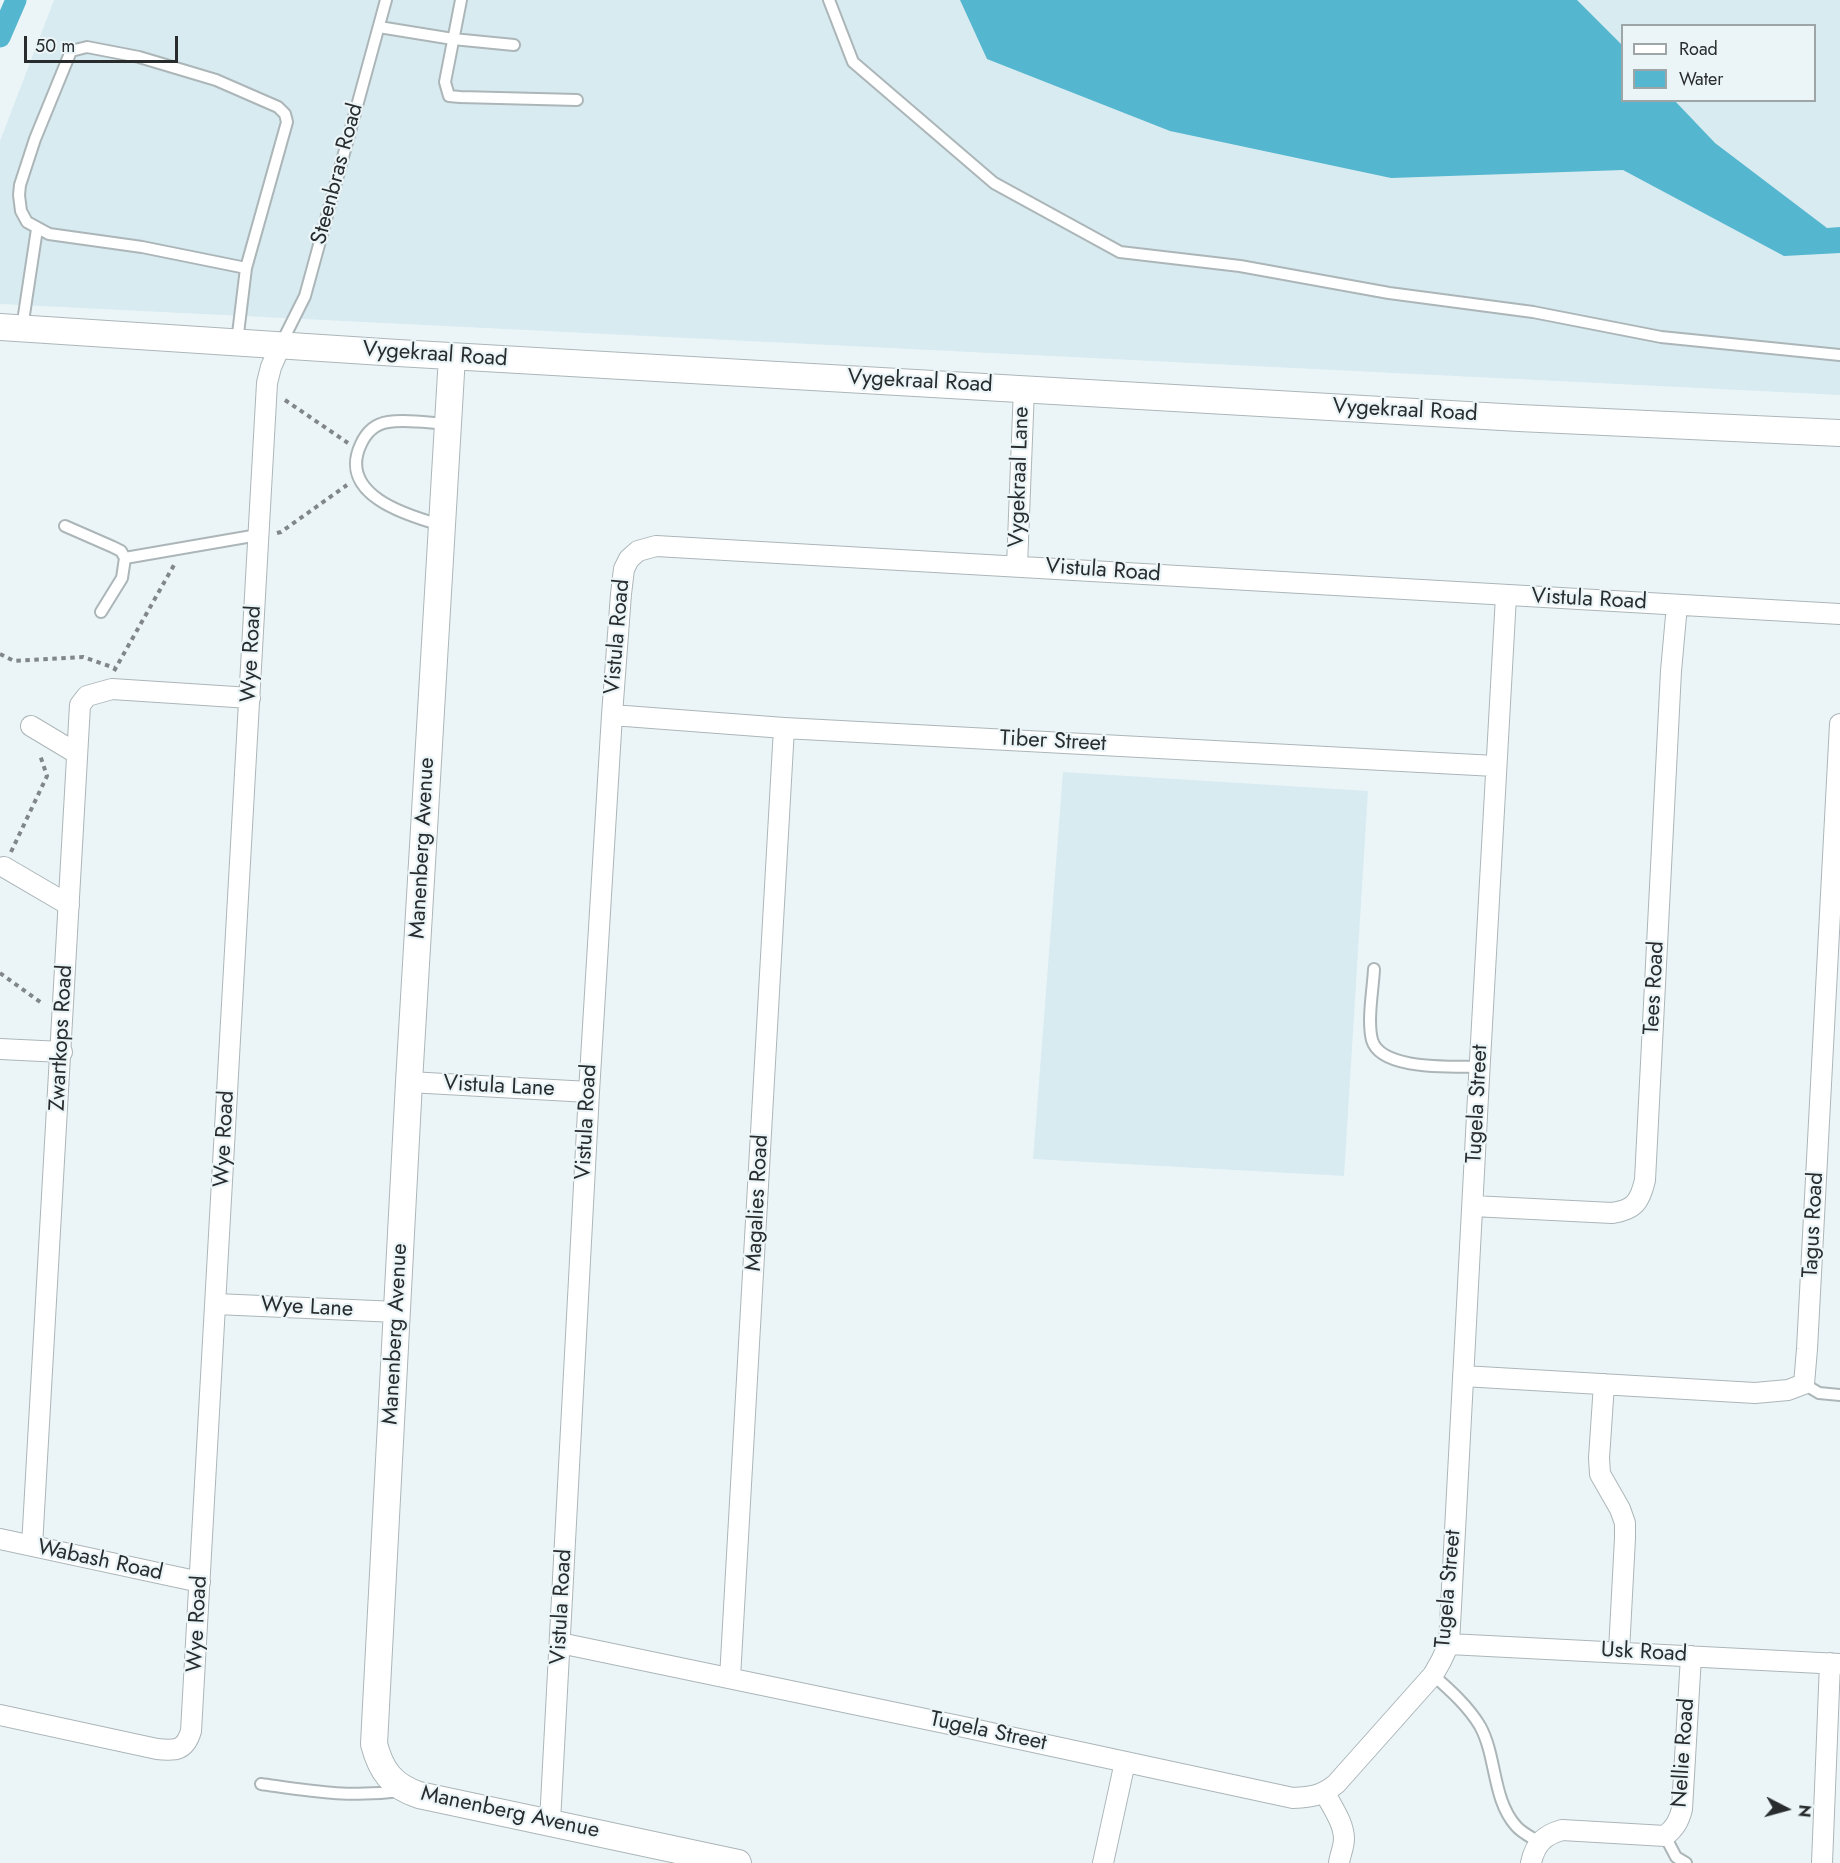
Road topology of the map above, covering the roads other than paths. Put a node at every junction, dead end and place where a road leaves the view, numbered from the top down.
1 (386, 0) edge
2 (461, 0) edge
3 (829, 0) edge
4 (379, 27) junction
5 (453, 39) junction
6 (514, 45) dead end
7 (577, 100) dead end
8 (37, 229) junction
9 (246, 268) junction
10 (11, 327) edge
11 (237, 342) junction
12 (281, 344) junction
13 (452, 356) junction
14 (1840, 356) edge
15 (1024, 388) junction
16 (448, 424) junction
17 (1840, 433) edge
18 (441, 525) junction
19 (65, 526) dead end
20 (258, 535) junction
21 (125, 558) junction
22 (1017, 566) junction
23 (1506, 596) junction
24 (1677, 605) junction
25 (101, 612) dead end
26 (1840, 614) edge
27 (250, 698) junction
28 (612, 715) junction
29 (1840, 724) edge
30 (31, 726) road end
31 (784, 728) junction
32 (76, 753) junction
33 (1495, 766) junction
34 (4, 867) road end
35 (69, 905) junction
36 (1834, 945) edge
37 (1374, 969) dead end
38 (0, 1049) edge
39 (62, 1052) junction
40 (1480, 1067) junction
41 (409, 1083) junction
42 (589, 1092) junction
43 (1473, 1206) junction
44 (216, 1304) junction
45 (397, 1312) junction
46 (1463, 1376) junction
47 (1604, 1384) junction
48 (1804, 1384) junction
49 (1840, 1395) edge
50 (0, 1539) edge
51 (32, 1546) junction
52 (200, 1582) junction
53 (560, 1643) junction
54 (1449, 1644) junction
55 (1619, 1651) junction
56 (1691, 1656) junction
57 (1835, 1664) edge
58 (1432, 1675) junction
59 (730, 1677) junction
60 (0, 1715) edge
61 (1125, 1762) junction
62 (261, 1784) dead end
63 (406, 1790) junction
64 (1325, 1793) junction
65 (550, 1822) junction
66 (1665, 1836) junction
67 (1539, 1842) junction
68 (669, 1856) edge
69 (738, 1863) edge
70 (1103, 1863) edge
71 (1339, 1863) edge
72 (1531, 1863) edge
73 (1686, 1863) edge
74 (1822, 1863) edge

1 - 4 lane, Steenbras Road
2 - 5 lane
3 - 14 lane
4 - 5 lane
4 - 12 lane, Steenbras Road
5 - 6 lane
5 - 7 lane
8 - 9 lane
8 - 9 lane
8 - 10 lane
9 - 11 lane
10 - 11 street, Vygekraal Road
11 - 12 street, Vygekraal Road
12 - 13 street, Vygekraal Road
12 - 20 street, Wye Road
13 - 15 street, Vygekraal Road
13 - 16 street, Manenberg Avenue
15 - 17 street, Vygekraal Road
15 - 22 street, Vygekraal Lane
16 - 18 street, Manenberg Avenue
16 - 18 lane
18 - 41 street, Manenberg Avenue
19 - 21 lane
20 - 21 lane
20 - 27 street, Wye Road
21 - 25 lane
22 - 23 street, Vistula Road
22 - 28 street, Vistula Road
23 - 24 street, Vistula Road
23 - 33 street, Tugela Street
24 - 26 street, Vistula Road
24 - 43 street, Tees Road
27 - 32 street, Zwartkops Road
27 - 44 street, Wye Road
28 - 31 street, Tiber Street
28 - 42 street, Vistula Road
29 - 36 street, Tagus Road
30 - 32 street
31 - 33 street, Tiber Street
31 - 59 street, Magalies Road
32 - 35 street, Zwartkops Road
33 - 40 street, Tugela Street
34 - 35 street
35 - 39 street, Zwartkops Road
36 - 48 street, Tagus Road
37 - 40 lane
38 - 39 street
39 - 51 street, Zwartkops Road
40 - 43 street, Tugela Street
41 - 42 street, Vistula Lane
41 - 45 street, Manenberg Avenue
42 - 53 street, Vistula Road
43 - 46 street, Tugela Street
44 - 45 street, Wye Lane
44 - 52 street, Wye Road
45 - 63 street, Manenberg Avenue
46 - 47 street
46 - 54 street, Tugela Street
47 - 48 street
47 - 55 street
48 - 49 lane
50 - 51 street, Wabash Road
51 - 52 street, Wabash Road
52 - 60 street, Wye Road
53 - 59 street, Tugela Street
53 - 65 street, Vistula Road
54 - 55 street, Usk Road
54 - 58 street, Tugela Street
55 - 56 street, Usk Road
56 - 57 street, Usk Road
56 - 66 street, Nellie Road
57 - 74 street
58 - 64 street, Tugela Street
58 - 67 lane
59 - 61 street, Tugela Street
61 - 64 street, Tugela Street
61 - 70 street
62 - 63 lane
63 - 65 street, Manenberg Avenue
64 - 71 street
65 - 68 street, Manenberg Avenue
66 - 67 street, Nellie Road
66 - 73 lane
67 - 72 street
68 - 69 street, Manenberg Avenue

